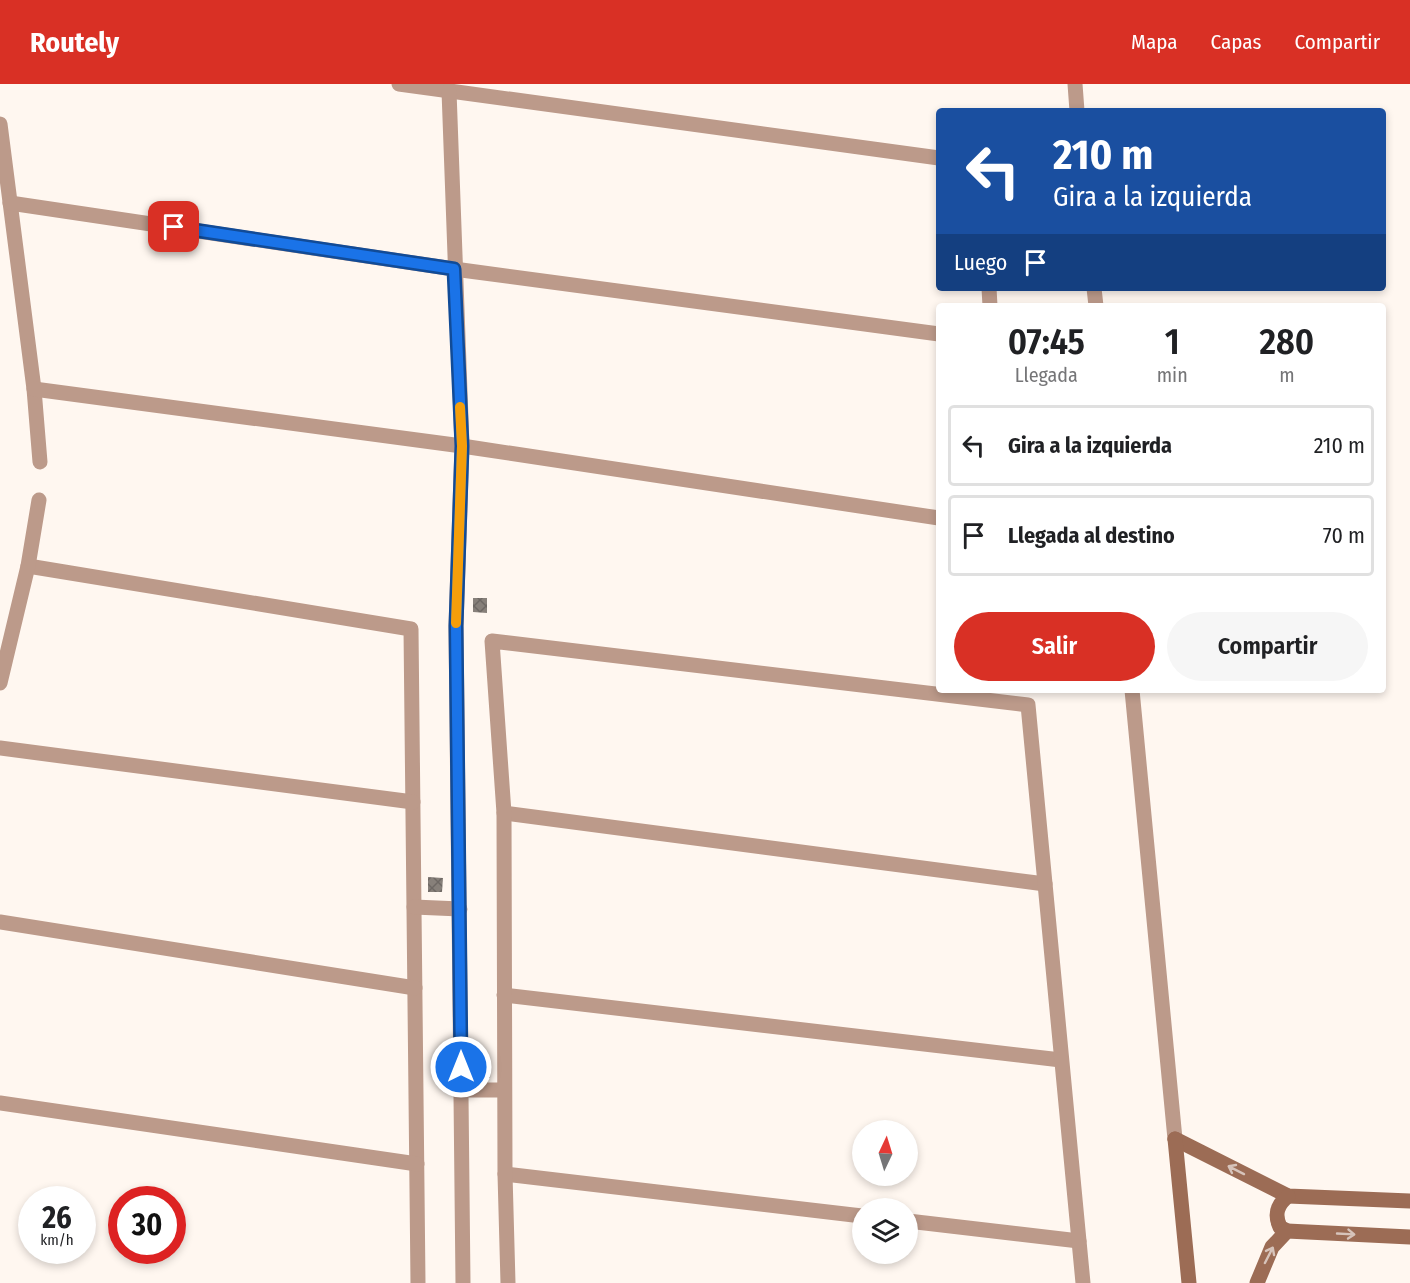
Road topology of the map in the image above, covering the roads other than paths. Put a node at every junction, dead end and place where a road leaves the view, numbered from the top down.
1 (399, 84) edge
2 (1075, 84) edge
3 (449, 91) junction
4 (1077, 108) edge
5 (0, 124) edge
6 (936, 158) edge
7 (10, 203) junction
8 (454, 269) junction
9 (936, 334) edge
10 (34, 389) junction
11 (462, 446) junction
12 (40, 462) dead end
13 (39, 500) dead end
14 (936, 518) edge
15 (28, 566) junction
16 (0, 683) edge
17 (1132, 693) edge
18 (0, 748) edge
19 (413, 802) junction
20 (504, 813) junction
21 (1045, 884) junction
22 (414, 907) junction
23 (460, 909) junction
24 (0, 921) edge
25 (415, 988) junction
26 (504, 994) junction
27 (1061, 1060) junction
28 (461, 1090) junction
29 (504, 1090) junction
30 (0, 1103) edge
31 (1175, 1139) junction
32 (417, 1164) junction
33 (505, 1174) junction
34 (1288, 1196) junction
35 (1410, 1201) edge
36 (852, 1215) edge
37 (918, 1222) edge
38 (1287, 1231) junction
39 (1410, 1237) edge
40 (1079, 1241) junction
41 (418, 1283) edge
42 (463, 1283) edge
43 (508, 1283) edge
44 (1083, 1283) edge
45 (1189, 1283) edge
46 (1257, 1283) edge

1 - 3 street
2 - 4 street
3 - 6 street
3 - 8 street
5 - 7 street
7 - 8 street
7 - 10 street
8 - 9 street
8 - 11 street
10 - 11 street
10 - 12 street
11 - 14 street
11 - 23 street
13 - 15 street
15 - 16 street
15 - 19 street
17 - 31 street
18 - 19 street
19 - 22 street
20 - 21 street
20 - 21 street
20 - 26 street
21 - 27 street
22 - 23 street
22 - 25 street
23 - 28 street
24 - 25 street
25 - 32 street
26 - 27 street
26 - 29 street
27 - 40 street
28 - 29 street
28 - 42 street
29 - 33 street
30 - 32 street
34 -> 31 main road
31 - 45 main road
32 - 41 street
33 - 36 street
33 - 43 street
34 - 35 main road
34 - 38 main road
37 - 40 street
38 -> 39 main road
46 -> 38 main road
40 - 44 street

